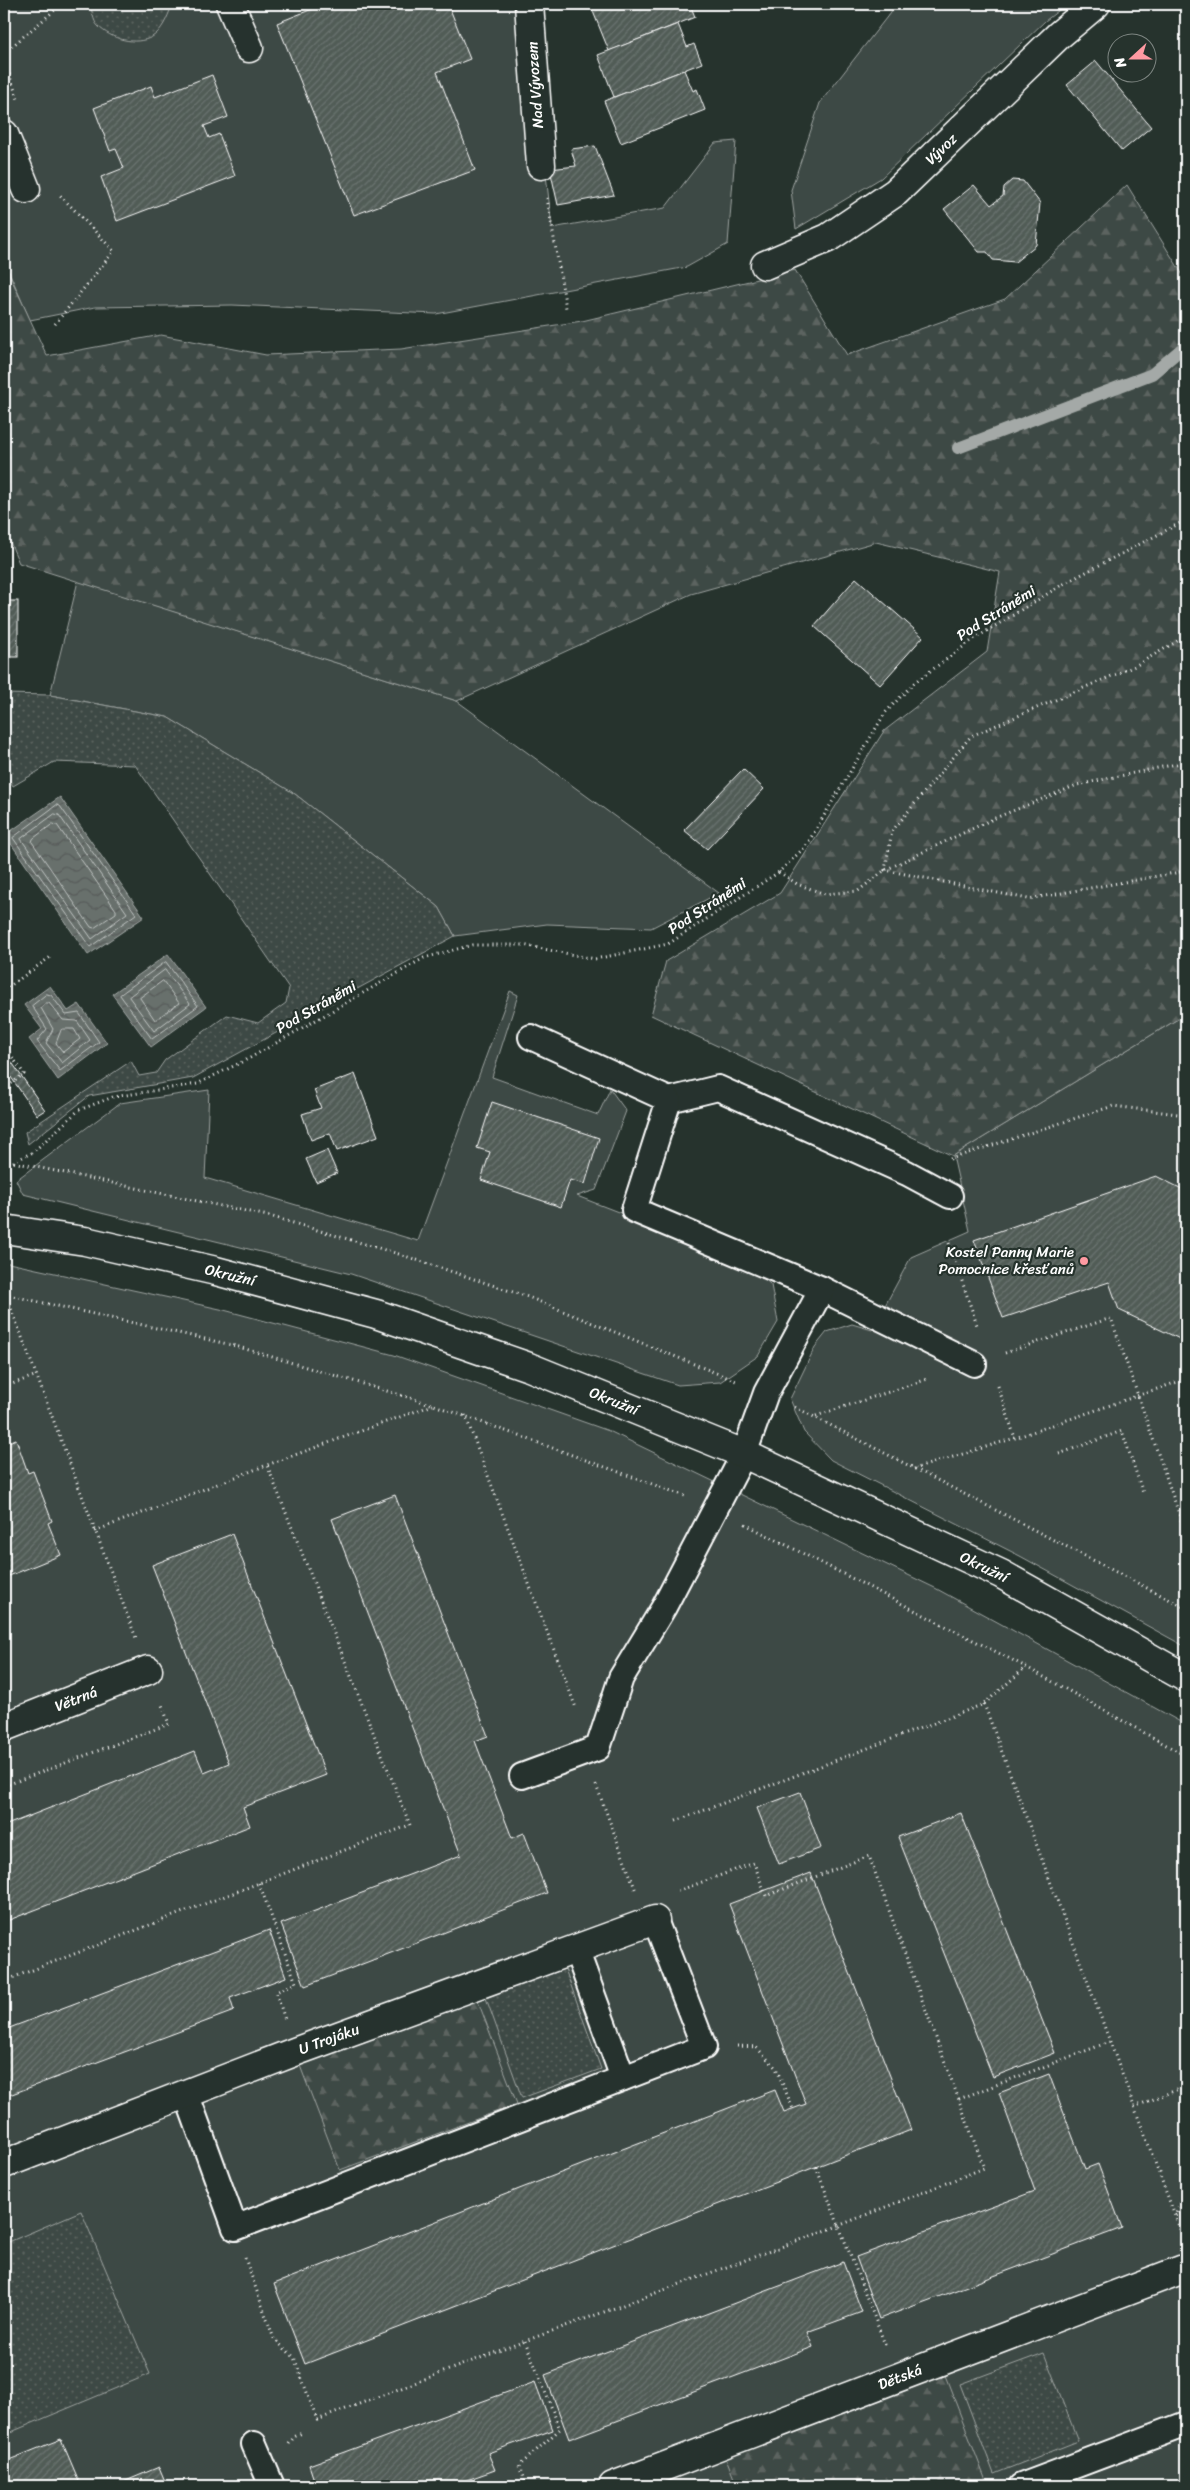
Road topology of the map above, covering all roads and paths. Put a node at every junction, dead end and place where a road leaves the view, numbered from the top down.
1 (62, 4) edge
2 (230, 4) edge
3 (529, 4) edge
4 (1096, 4) edge
5 (248, 48) dead end
6 (4, 53) edge
7 (4, 134) edge
8 (541, 166) joint
9 (26, 189) joint
10 (765, 265) dead end
11 (566, 308) dead end
12 (55, 324) dead end
13 (1186, 520) edge
14 (1186, 636) edge
15 (1186, 762) edge
16 (886, 870) junction
17 (1186, 871) edge
18 (779, 872) junction
19 (52, 956) dead end
20 (4, 990) edge
21 (531, 1037) dead end
22 (4, 1045) edge
23 (4, 1090) edge
24 (669, 1100) junction
25 (1186, 1115) edge
26 (4, 1162) edge
27 (13, 1162) junction
28 (907, 1173) junction
29 (950, 1196) dead end
30 (4, 1229) edge
31 (949, 1243) dead end
32 (952, 1253) dead end
33 (822, 1289) junction
34 (5, 1294) edge
35 (974, 1364) junction
36 (37, 1375) junction
37 (1186, 1378) edge
38 (4, 1387) edge
39 (766, 1393) junction
40 (1138, 1395) junction
41 (434, 1405) junction
42 (465, 1415) junction
43 (815, 1416) junction
44 (744, 1454) junction
45 (1059, 1454) dead end
46 (267, 1465) junction
47 (914, 1469) junction
48 (1143, 1493) dead end
49 (716, 1508) junction
50 (1186, 1520) edge
51 (1182, 1522) junction
52 (95, 1532) junction
53 (1186, 1534) edge
54 (1186, 1608) edge
55 (1026, 1667) junction
56 (148, 1670) junction
57 (1186, 1678) edge
58 (984, 1704) junction
59 (4, 1727) edge
60 (584, 1753) junction
61 (1184, 1755) edge
62 (1186, 1765) edge
63 (522, 1776) dead end
64 (4, 1786) edge
65 (676, 1821) dead end
66 (259, 1883) junction
67 (637, 1893) dead end
68 (674, 1893) dead end
69 (655, 1920) joint
70 (576, 1949) junction
71 (4, 1980) edge
72 (1109, 2042) junction
73 (297, 2051) junction
74 (624, 2078) junction
75 (1186, 2086) edge
76 (186, 2092) junction
77 (959, 2099) junction
78 (1134, 2107) junction
79 (4, 2164) edge
80 (816, 2167) dead end
81 (1186, 2187) edge
82 (1186, 2211) edge
83 (1175, 2216) junction
84 (838, 2226) junction
85 (235, 2228) junction
86 (1183, 2238) dead end
87 (1186, 2268) edge
88 (525, 2341) junction
89 (898, 2377) junction
90 (1186, 2424) edge
91 (254, 2444) dead end
92 (646, 2480) edge
93 (272, 2486) edge
94 (526, 2486) edge
95 (613, 2486) edge
96 (1022, 2486) edge

1 - 6 path
2 - 5 street
3 - 8 street, Nad Vývozem
4 - 10 street, Vývoz
7 - 9 street
8 - 11 path
9 - 12 path
13 - 18 path, Pod Stráněmi
14 - 16 path
15 - 16 path
16 - 17 path
16 - 18 path
18 - 27 path, Pod Stráněmi
19 - 20 path
21 - 24 lane
22 - 23 path
24 - 28 lane
24 - 33 lane
25 - 28 path
26 - 27 path
27 - 39 path
28 - 29 lane
30 - 44 street, Okružní
31 - 32 path
33 - 35 lane
33 - 39 lane
34 - 36 path
34 - 41 path
35 - 40 path
35 - 43 path
36 - 38 path
36 - 52 path
37 - 40 path
39 - 43 path
39 - 44 lane
40 - 47 path
40 - 51 path
41 - 42 path
41 - 46 path
42 - 49 path
42 - 60 path
43 - 47 path
44 - 49 lane
44 - 57 street, Okružní
45 - 48 path
46 - 52 path
46 - 66 path
47 - 54 path
49 - 55 path
49 - 60 lane
50 - 51 path
51 - 53 path
52 - 56 path
55 - 58 path
55 - 61 path
56 - 59 street, Větrná
56 - 64 path
58 - 65 path
58 - 72 path
60 - 63 lane
60 - 67 path
61 - 62 path
66 - 71 path
66 - 73 path
68 - 77 path
69 - 70 street, U Trojáku
69 - 74 lane
70 - 73 street, U Trojáku
70 - 74 lane
72 - 77 path
72 - 78 path
73 - 76 street, U Trojáku
74 - 85 lane
75 - 78 path
76 - 79 street, U Trojáku
76 - 85 lane
77 - 84 path
78 - 83 path
80 - 84 path
81 - 83 path
82 - 83 path
83 - 86 path
84 - 88 path
84 - 89 path
85 - 88 path
87 - 89 street, Dětská
88 - 94 path
89 - 92 street, Dětská
90 - 96 lane
91 - 93 lane
92 - 95 street, Dětská

